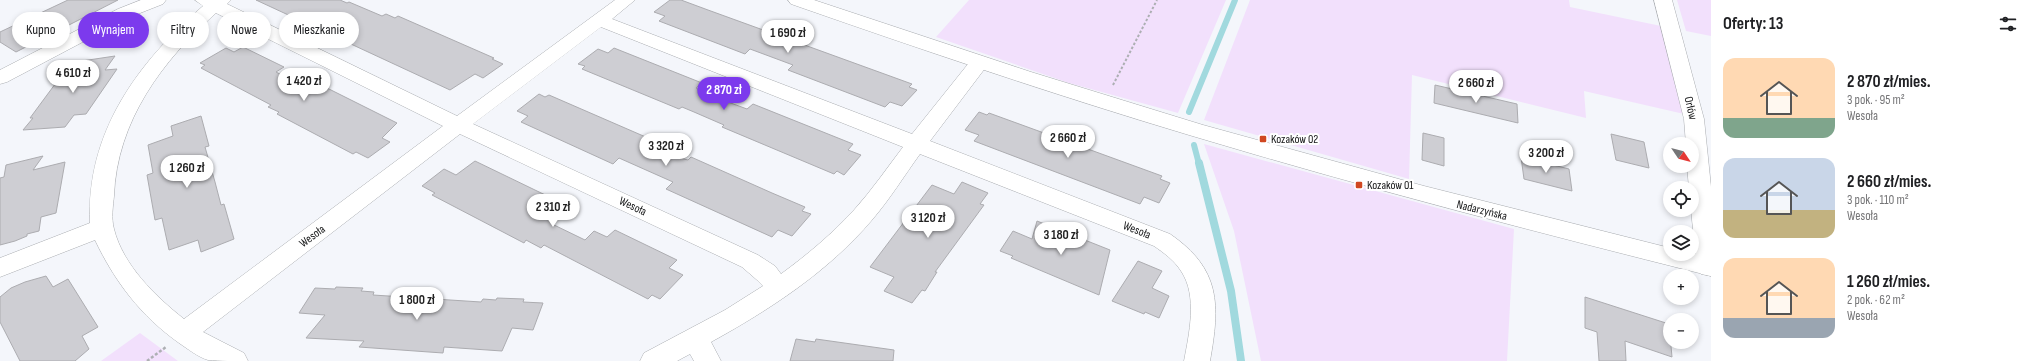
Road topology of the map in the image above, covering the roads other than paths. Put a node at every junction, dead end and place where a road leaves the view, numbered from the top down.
1 (157, 0) edge
2 (626, 0) edge
3 (797, 0) edge
4 (1663, 0) edge
5 (213, 2) edge
6 (599, 20) junction
7 (979, 62) junction
8 (0, 78) edge
9 (458, 125) junction
10 (917, 144) junction
11 (102, 228) junction
12 (1710, 267) edge
13 (0, 268) edge
14 (778, 288) junction
15 (185, 332) junction
16 (695, 339) junction
17 (235, 361) edge
18 (653, 361) edge
19 (708, 361) edge
20 (1197, 361) edge

1 - 8 street
2 - 6 street, Wesoła
3 - 7 street
4 - 12 street, Orłów
5 - 9 street, Wesoła
5 - 11 street, Wesoła
6 - 9 street, Wesoła
6 - 10 street, Wesoła
7 - 10 street
7 - 12 street, Nadarzyńska
9 - 14 street, Wesoła
9 - 15 street, Wesoła
10 - 14 street
10 - 20 street, Wesoła
11 - 13 street
11 - 15 street, Wesoła
14 - 16 street
15 - 17 street, Wesoła
16 - 18 street
16 - 19 street

